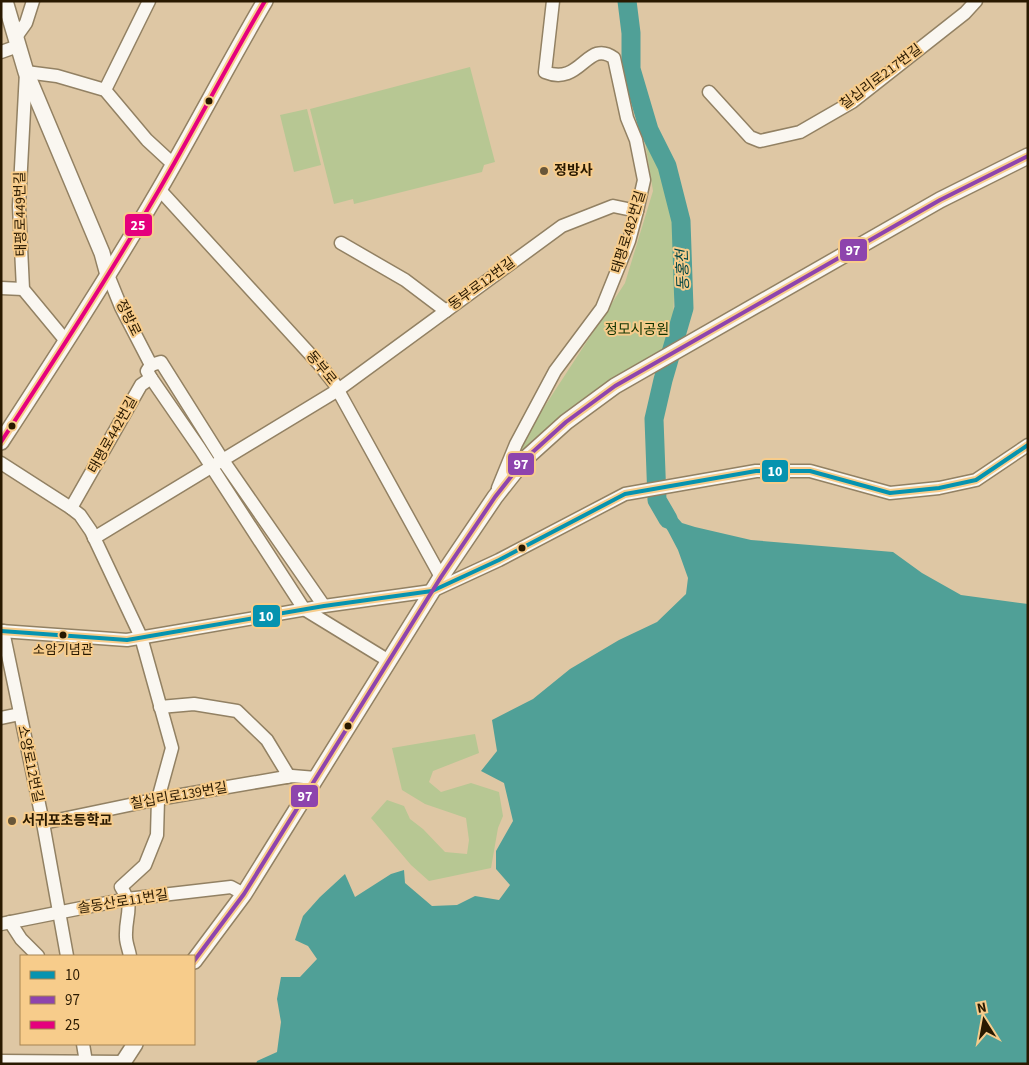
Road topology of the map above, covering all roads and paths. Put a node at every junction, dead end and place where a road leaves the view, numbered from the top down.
1 (5, 1) edge
2 (34, 1) edge
3 (149, 1) edge
4 (265, 1) edge
5 (553, 1) edge
6 (976, 1) edge
7 (17, 41) junction
8 (1, 52) edge
9 (26, 72) junction
10 (105, 90) junction
11 (709, 92) dead end
12 (1028, 156) edge
13 (172, 164) junction
14 (160, 189) junction
15 (637, 212) junction
16 (341, 243) dead end
17 (108, 275) junction
18 (1, 288) edge
19 (23, 289) junction
20 (446, 311) junction
21 (66, 341) junction
22 (151, 371) junction
23 (338, 390) junction
24 (1, 442) edge
25 (1028, 445) edge
26 (222, 459) junction
27 (1, 463) edge
28 (211, 466) junction
29 (495, 497) junction
30 (71, 508) junction
31 (94, 538) junction
32 (440, 578) junction
33 (432, 591) junction
34 (324, 606) junction
35 (304, 610) junction
36 (2, 631) edge
37 (141, 637) junction
38 (389, 661) junction
39 (160, 707) junction
40 (20, 714) junction
41 (1, 718) edge
42 (287, 777) junction
43 (316, 778) junction
44 (158, 799) junction
45 (43, 823) junction
46 (244, 894) junction
47 (127, 899) junction
48 (59, 912) junction
49 (6, 923) edge
50 (37, 955) edge
51 (67, 955) edge
52 (130, 955) edge
53 (195, 961) edge
54 (135, 1045) edge
55 (85, 1053) edge
56 (1, 1061) edge
57 (123, 1063) edge

1 - 7 main road, 정방로
2 - 7 street
3 - 10 street
4 - 13 main road
5 - 15 street, 태평로482번길
6 - 11 street, 칠십리로217번길
7 - 8 street
7 - 9 main road, 정방로
9 - 10 street
9 - 17 main road, 정방로
9 - 19 street, 태평로449번길
10 - 13 street
12 - 29 main road
13 - 14 main road
14 - 17 main road
14 - 23 street, 동부로
15 - 20 street, 동부로12번길
15 - 29 street, 태평로482번길
16 - 20 street
17 - 21 main road
17 - 22 street, 정방로
18 - 19 street
19 - 21 street
20 - 23 street, 동부로12번길
21 - 24 main road
22 - 26 street
22 - 28 street, 정방로
22 - 30 street, 태평로442번길
23 - 26 street
23 - 32 street, 동부로
25 - 33 street
26 - 28 street
26 - 34 street
27 - 30 street
28 - 31 street
28 - 35 street, 정방로
29 - 32 main road
30 - 31 street
31 - 37 street
32 - 33 main road
33 - 34 street
33 - 38 main road
34 - 35 street
35 - 37 street
35 - 38 street
36 - 37 street
36 - 40 street, 소양로12번길
37 - 39 street
38 - 43 main road
39 - 42 street
39 - 44 street
40 - 41 street
40 - 45 street, 소양로12번길
42 - 43 street, 칠십리로139번길
42 - 44 street, 칠십리로139번길
43 - 46 main road
44 - 45 street, 칠십리로139번길
44 - 47 street
45 - 48 street, 소양로12번길
46 - 47 street, 솔동산로11번길
46 - 53 main road
47 - 48 street, 솔동산로11번길
47 - 52 street
48 - 49 street, 솔동산로11번길
48 - 51 street, 소양로12번길
49 - 50 street
54 - 57 main road
55 - 56 street
55 - 57 street

